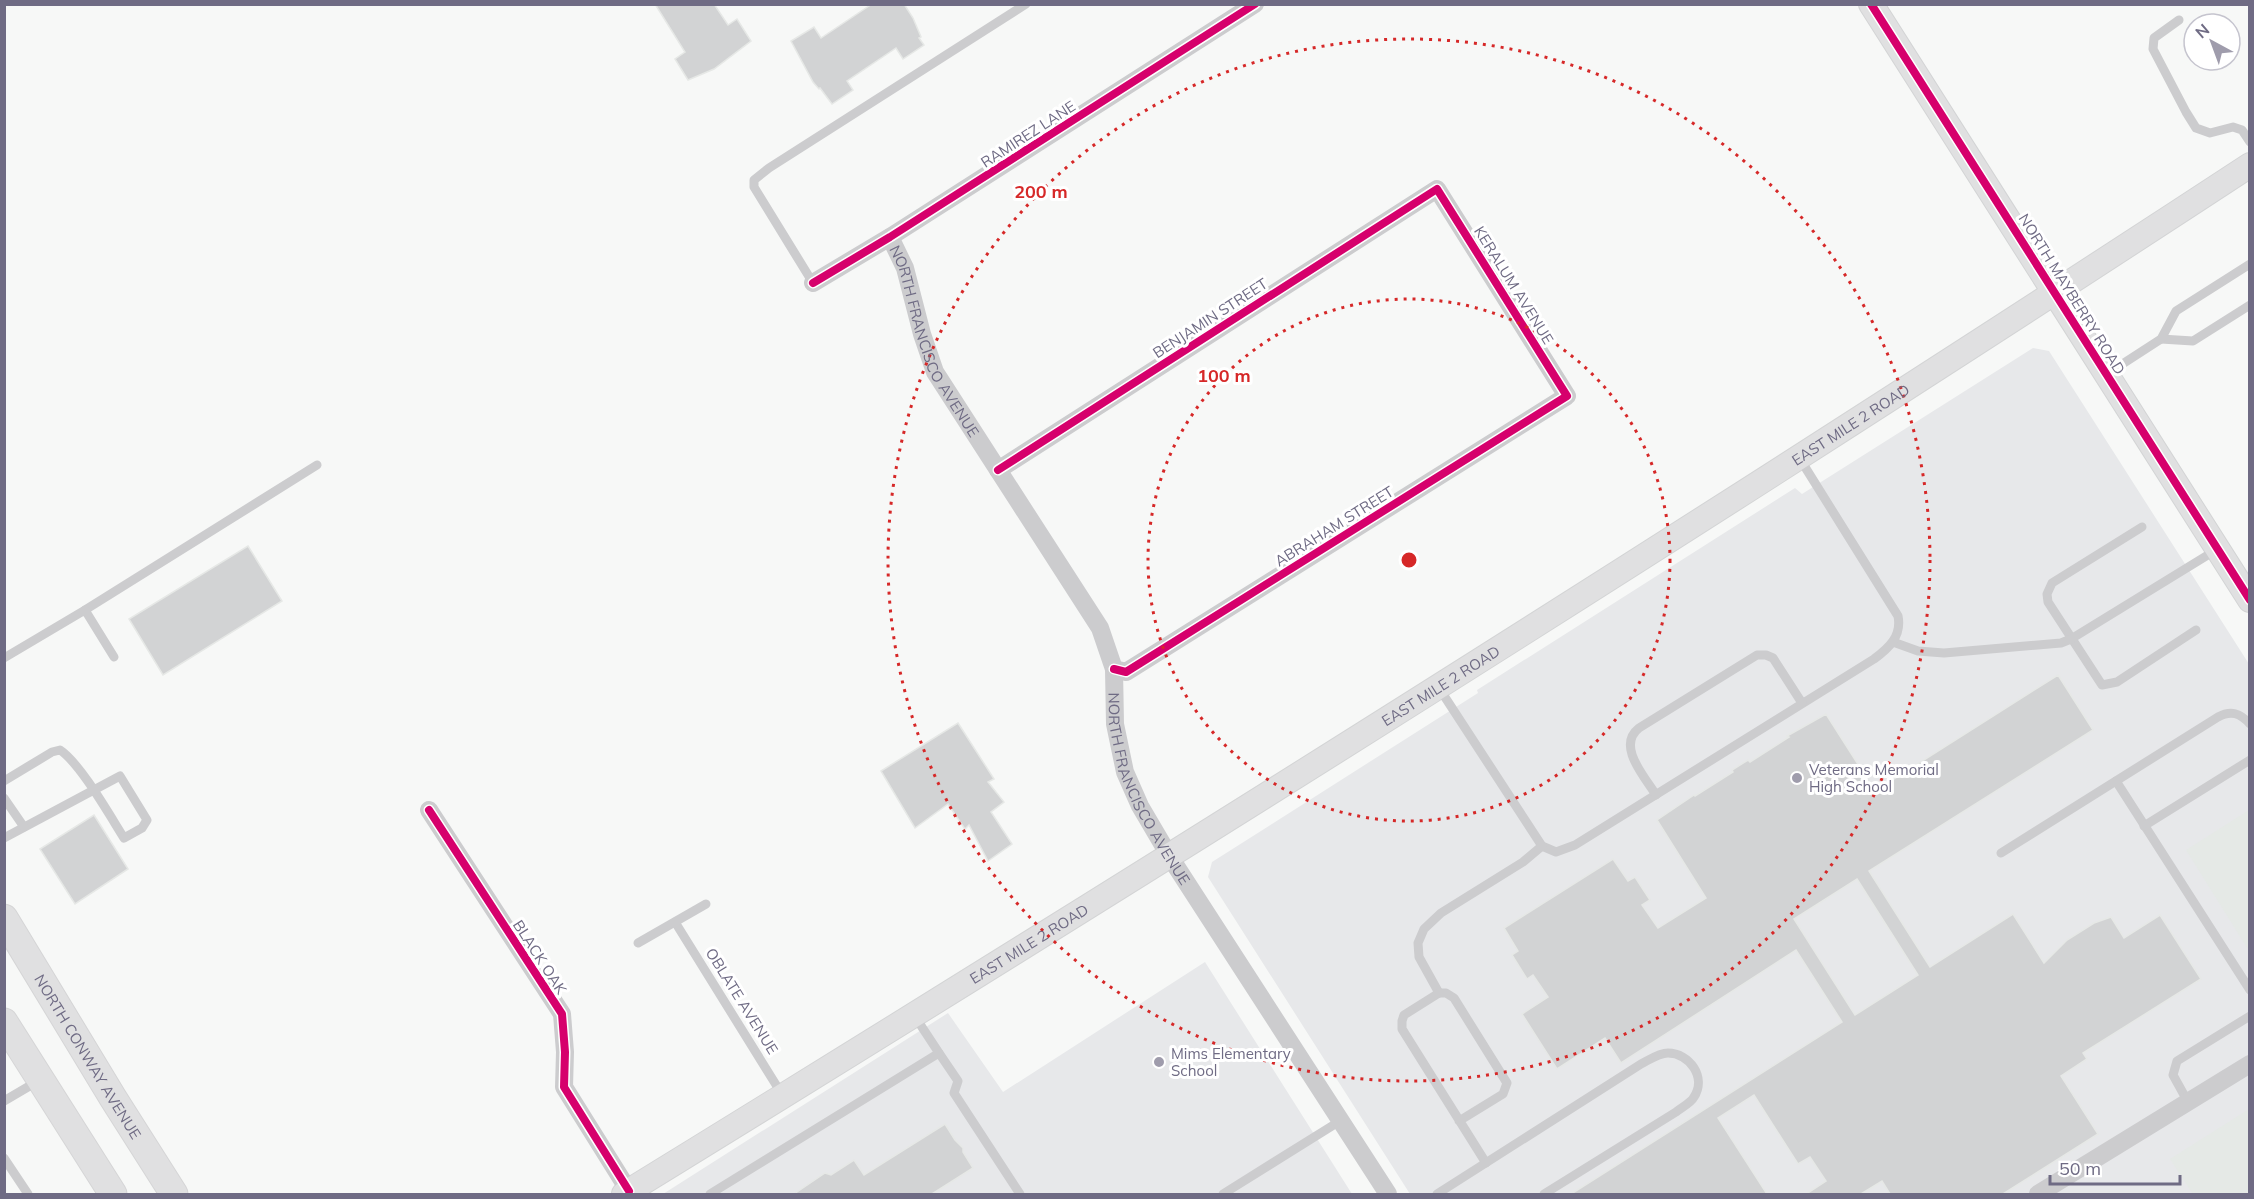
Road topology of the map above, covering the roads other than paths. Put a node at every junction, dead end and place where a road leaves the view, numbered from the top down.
1 (1026, 4) edge
2 (1255, 4) edge
3 (1871, 4) edge
4 (2179, 20) dead end
5 (2250, 142) edge
6 (2250, 165) edge
7 (1437, 189) joint
8 (890, 237) junction
9 (2250, 264) edge
10 (813, 283) joint
11 (2056, 292) junction
12 (2250, 305) edge
13 (2161, 339) junction
14 (2107, 374) junction
15 (1567, 396) joint
16 (1798, 456) junction
17 (317, 465) dead end
18 (998, 470) junction
19 (2142, 527) dead end
20 (2218, 549) junction
21 (2250, 600) edge
22 (85, 610) junction
23 (2196, 630) dead end
24 (2072, 639) junction
25 (1893, 642) junction
26 (114, 657) dead end
27 (4, 658) edge
28 (1114, 669) junction
29 (1438, 686) junction
30 (1802, 704) junction
31 (2250, 724) edge
32 (2250, 760) edge
33 (4, 781) edge
34 (2116, 781) junction
35 (93, 790) junction
36 (1656, 795) junction
37 (4, 798) edge
38 (429, 810) dead end
39 (2144, 826) junction
40 (24, 827) junction
41 (4, 838) edge
42 (1542, 846) junction
43 (2001, 853) dead end
44 (1170, 857) junction
45 (706, 904) dead end
46 (4, 918) edge
47 (675, 921) junction
48 (638, 943) dead end
49 (13, 952) edge
50 (2250, 990) edge
51 (1439, 993) junction
52 (914, 1015) junction
53 (2250, 1016) edge
54 (4, 1022) edge
55 (939, 1053) junction
56 (2250, 1064) edge
57 (40, 1079) junction
58 (783, 1096) junction
59 (4, 1101) edge
60 (2188, 1102) junction
61 (1340, 1121) junction
62 (1459, 1121) junction
63 (4, 1158) edge
64 (1486, 1163) junction
65 (627, 1193) edge
66 (28, 1194) edge
67 (113, 1194) edge
68 (174, 1194) edge
69 (710, 1194) edge
70 (1020, 1194) edge
71 (1224, 1194) edge
72 (1388, 1194) edge
73 (1437, 1194) edge
74 (1544, 1194) edge
75 (2038, 1194) edge

1 - 10 lane
2 - 8 street, RAMIREZ LANE
3 - 11 main road, NORTH MAYBERRY ROAD
4 - 5 lane
6 - 11 main road, EAST MILE 2 ROAD
7 - 15 street, KERALUM AVENUE
7 - 18 street, BENJAMIN STREET
8 - 10 street, RAMIREZ LANE
8 - 18 street, NORTH FRANCISCO AVENUE
9 - 13 lane
11 - 14 main road, NORTH MAYBERRY ROAD
11 - 16 main road, EAST MILE 2 ROAD
12 - 13 lane
13 - 14 lane
14 - 20 main road, NORTH MAYBERRY ROAD
15 - 28 street, ABRAHAM STREET
16 - 25 lane
16 - 29 main road, EAST MILE 2 ROAD
17 - 22 lane
18 - 28 street, NORTH FRANCISCO AVENUE
19 - 24 lane
20 - 21 main road, NORTH MAYBERRY ROAD
20 - 24 lane
22 - 26 lane
22 - 27 lane
23 - 24 lane
24 - 25 lane
25 - 30 lane
28 - 44 street, NORTH FRANCISCO AVENUE
29 - 42 lane
29 - 44 main road, EAST MILE 2 ROAD
30 - 36 lane
30 - 36 lane
31 - 34 lane
32 - 39 lane
33 - 35 lane
34 - 39 lane
34 - 43 lane
35 - 35 lane
35 - 40 lane
36 - 42 lane
37 - 40 lane
38 - 65 street, BLACK OAK
39 - 50 lane
40 - 41 lane
42 - 51 lane
44 - 52 main road, EAST MILE 2 ROAD
44 - 61 street, NORTH FRANCISCO AVENUE
45 - 47 lane
46 - 49 main road, NORTH CONWAY AVENUE
47 - 48 lane
47 - 58 lane, OBLATE AVENUE
49 - 68 main road, NORTH CONWAY AVENUE
51 - 62 lane
51 - 62 lane
52 - 55 lane
52 - 58 main road, EAST MILE 2 ROAD
53 - 60 lane
54 - 57 main road
55 - 69 lane
55 - 70 lane
56 - 60 street
57 - 59 lane
57 - 67 main road
58 - 65 main road, EAST MILE 2 ROAD
60 - 75 street
61 - 71 lane
61 - 72 street, NORTH FRANCISCO AVENUE
62 - 64 lane
63 - 66 lane
64 - 73 lane
64 - 74 lane

